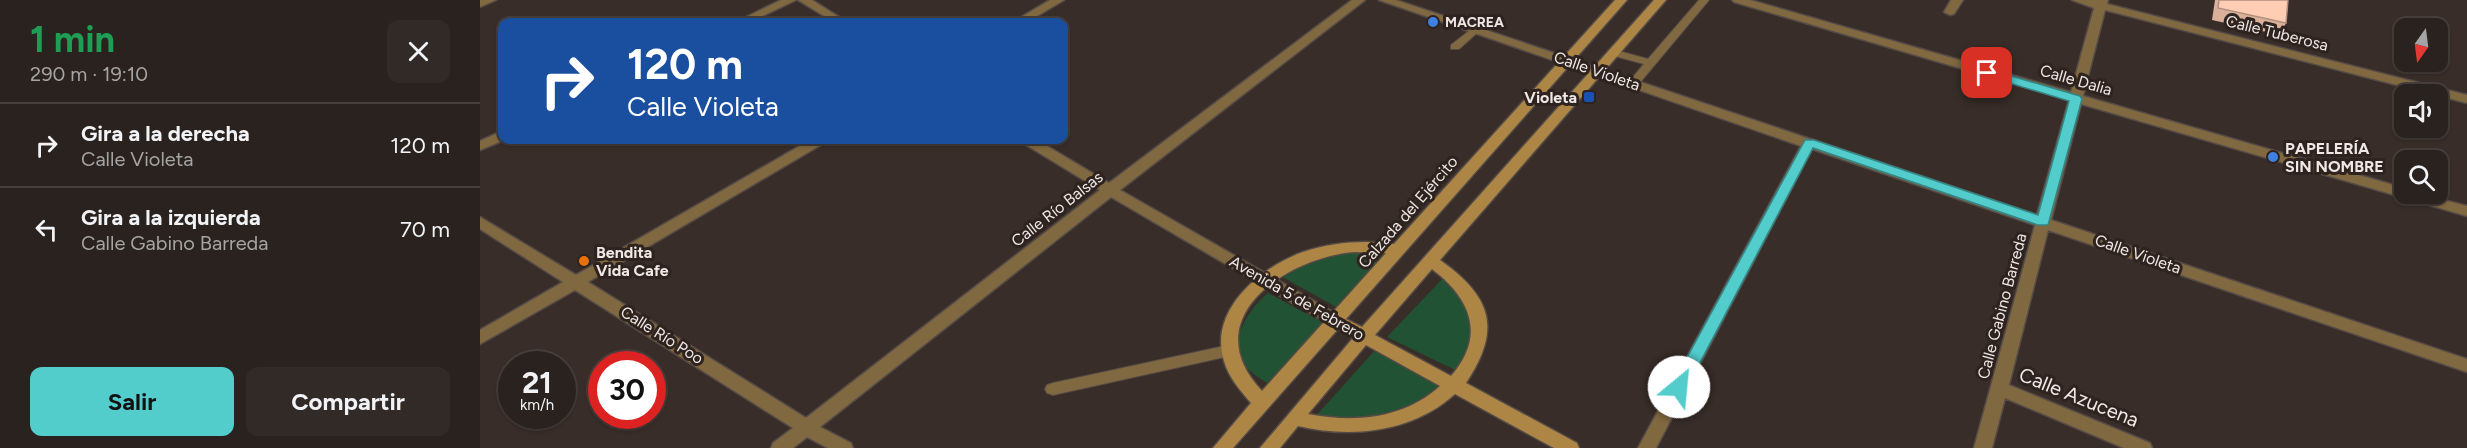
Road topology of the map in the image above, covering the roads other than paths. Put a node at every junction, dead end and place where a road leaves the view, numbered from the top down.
1 (490, 0) edge
2 (790, 0) edge
3 (804, 0) edge
4 (1058, 0) edge
5 (1359, 0) edge
6 (1384, 0) edge
7 (1621, 0) edge
8 (1660, 0) edge
9 (1738, 0) edge
10 (1957, 0) edge
11 (2078, 0) edge
12 (1698, 1) edge
13 (2102, 3) edge
14 (480, 4) edge
15 (1950, 12) dead end
16 (751, 18) edge
17 (834, 18) edge
18 (1026, 18) edge
19 (1474, 30) junction
20 (1455, 47) dead end
21 (1615, 53) junction
22 (1565, 61) junction
23 (1651, 63) junction
24 (1598, 72) junction
25 (1633, 84) junction
26 (2076, 99) junction
27 (2467, 99) edge
28 (498, 137) edge
29 (1809, 143) junction
30 (812, 144) edge
31 (1035, 144) edge
32 (480, 146) edge
33 (1110, 190) junction
34 (2394, 190) edge
35 (2443, 204) edge
36 (2467, 211) edge
37 (480, 222) edge
38 (2043, 222) junction
39 (1399, 250) junction
40 (1431, 261) junction
41 (1263, 279) junction
42 (578, 282) junction
43 (1336, 321) junction
44 (1363, 337) junction
45 (480, 338) edge
46 (1229, 351) junction
47 (2467, 366) edge
48 (1454, 386) junction
49 (1999, 388) junction
50 (1053, 389) dead end
51 (1262, 403) junction
52 (1295, 418) junction
53 (807, 428) junction
54 (780, 448) edge
55 (844, 448) edge
56 (1222, 448) edge
57 (1269, 448) edge
58 (1570, 448) edge
59 (1647, 448) edge
60 (1983, 448) edge
61 (2143, 448) edge

1 - 14 street
2 - 16 street
3 - 17 street
4 - 18 street
5 - 33 street, Calle Río Balsas
6 - 19 street, Calle Violeta
7 - 22 main road, Calzada del Ejército
8 - 21 main road
9 - 26 street, Calle Dalia
10 - 15 street
11 - 13 street, Calle Tuberosa
12 - 23 lane
13 - 26 street, Calle Gabino Barreda
13 - 27 street, Calle Tuberosa
19 - 20 lane
19 - 22 street, Calle Violeta
21 - 23 lane
21 - 24 main road
22 - 24 street, Calle Violeta
22 - 39 main road, Calzada del Ejército
23 - 25 lane
24 - 25 street, Calle Violeta
24 - 40 main road
25 - 29 street, Calle Violeta
26 - 34 street, Calle Dalia
26 - 38 street, Calle Gabino Barreda
28 - 32 street
29 - 38 street, Calle Violeta
29 - 59 street
30 - 42 street
31 - 33 street, Avenida 5 de Febrero
33 - 41 street, Avenida 5 de Febrero
33 - 53 street, Calle Río Balsas
35 - 36 street, Calle Dalia
37 - 42 street, Calle Río Poo
38 - 47 street, Calle Violeta
38 - 49 street, Calle Gabino Barreda
39 - 41 main road
39 - 43 main road, Calzada del Ejército
40 - 44 main road
40 - 48 main road
41 - 43 street, Avenida 5 de Febrero
41 - 46 main road
42 - 45 street
42 - 53 street, Calle Río Poo
43 - 44 main road, Avenida 5 de Febrero
43 - 51 main road, Calzada del Ejército
44 - 48 main road, Avenida 5 de Febrero
44 - 52 main road
46 - 50 lane
46 - 51 main road
48 - 52 main road
48 - 58 main road, Avenida 5 de Febrero
49 - 60 street, Calle Gabino Barreda
49 - 61 street, Calle Azucena
51 - 56 main road, Calzada del Ejército
52 - 57 main road
53 - 54 street, Calle Río Balsas
53 - 55 street, Calle Río Poo

